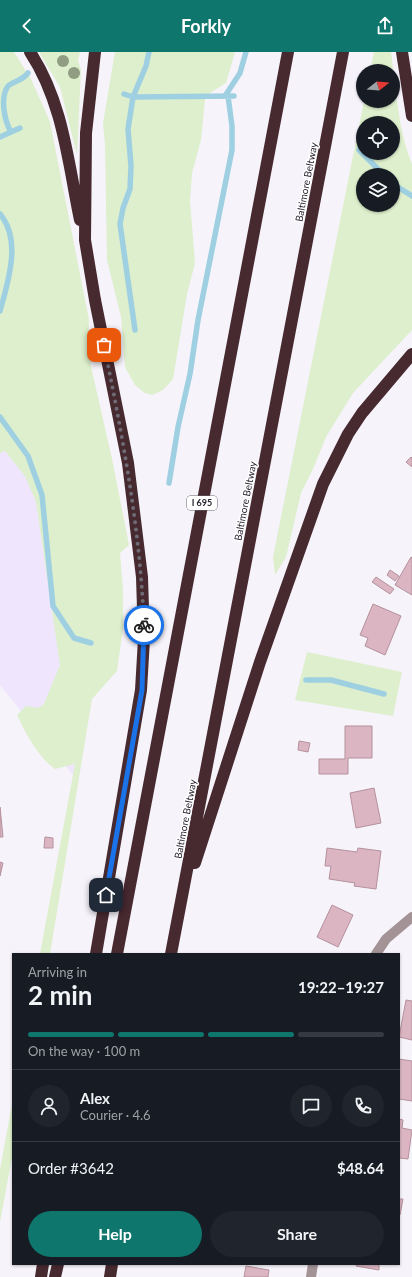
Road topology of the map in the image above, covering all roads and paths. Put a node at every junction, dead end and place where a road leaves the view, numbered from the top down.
1 (30, 52) edge
2 (95, 52) edge
3 (288, 52) edge
4 (343, 52) edge
5 (402, 52) edge
6 (412, 116) edge
7 (85, 240) junction
8 (412, 354) edge
9 (178, 916) junction
10 (412, 917) edge
11 (96, 953) edge
12 (117, 953) edge
13 (171, 953) edge
14 (377, 953) edge
15 (43, 1265) edge
16 (58, 1265) edge
17 (112, 1265) edge
18 (313, 1265) edge
19 (40, 1277) edge
20 (55, 1277) edge
21 (110, 1277) edge
22 (311, 1277) edge

1 - 7 highway
2 - 7 highway
3 - 12 highway, I 695
4 - 9 highway, Baltimore Beltway
5 - 6 highway
7 - 11 highway
8 - 9 highway
9 - 13 highway, Baltimore Beltway
10 - 14 street
15 - 19 highway
16 - 20 highway
17 - 21 highway
18 - 22 street

